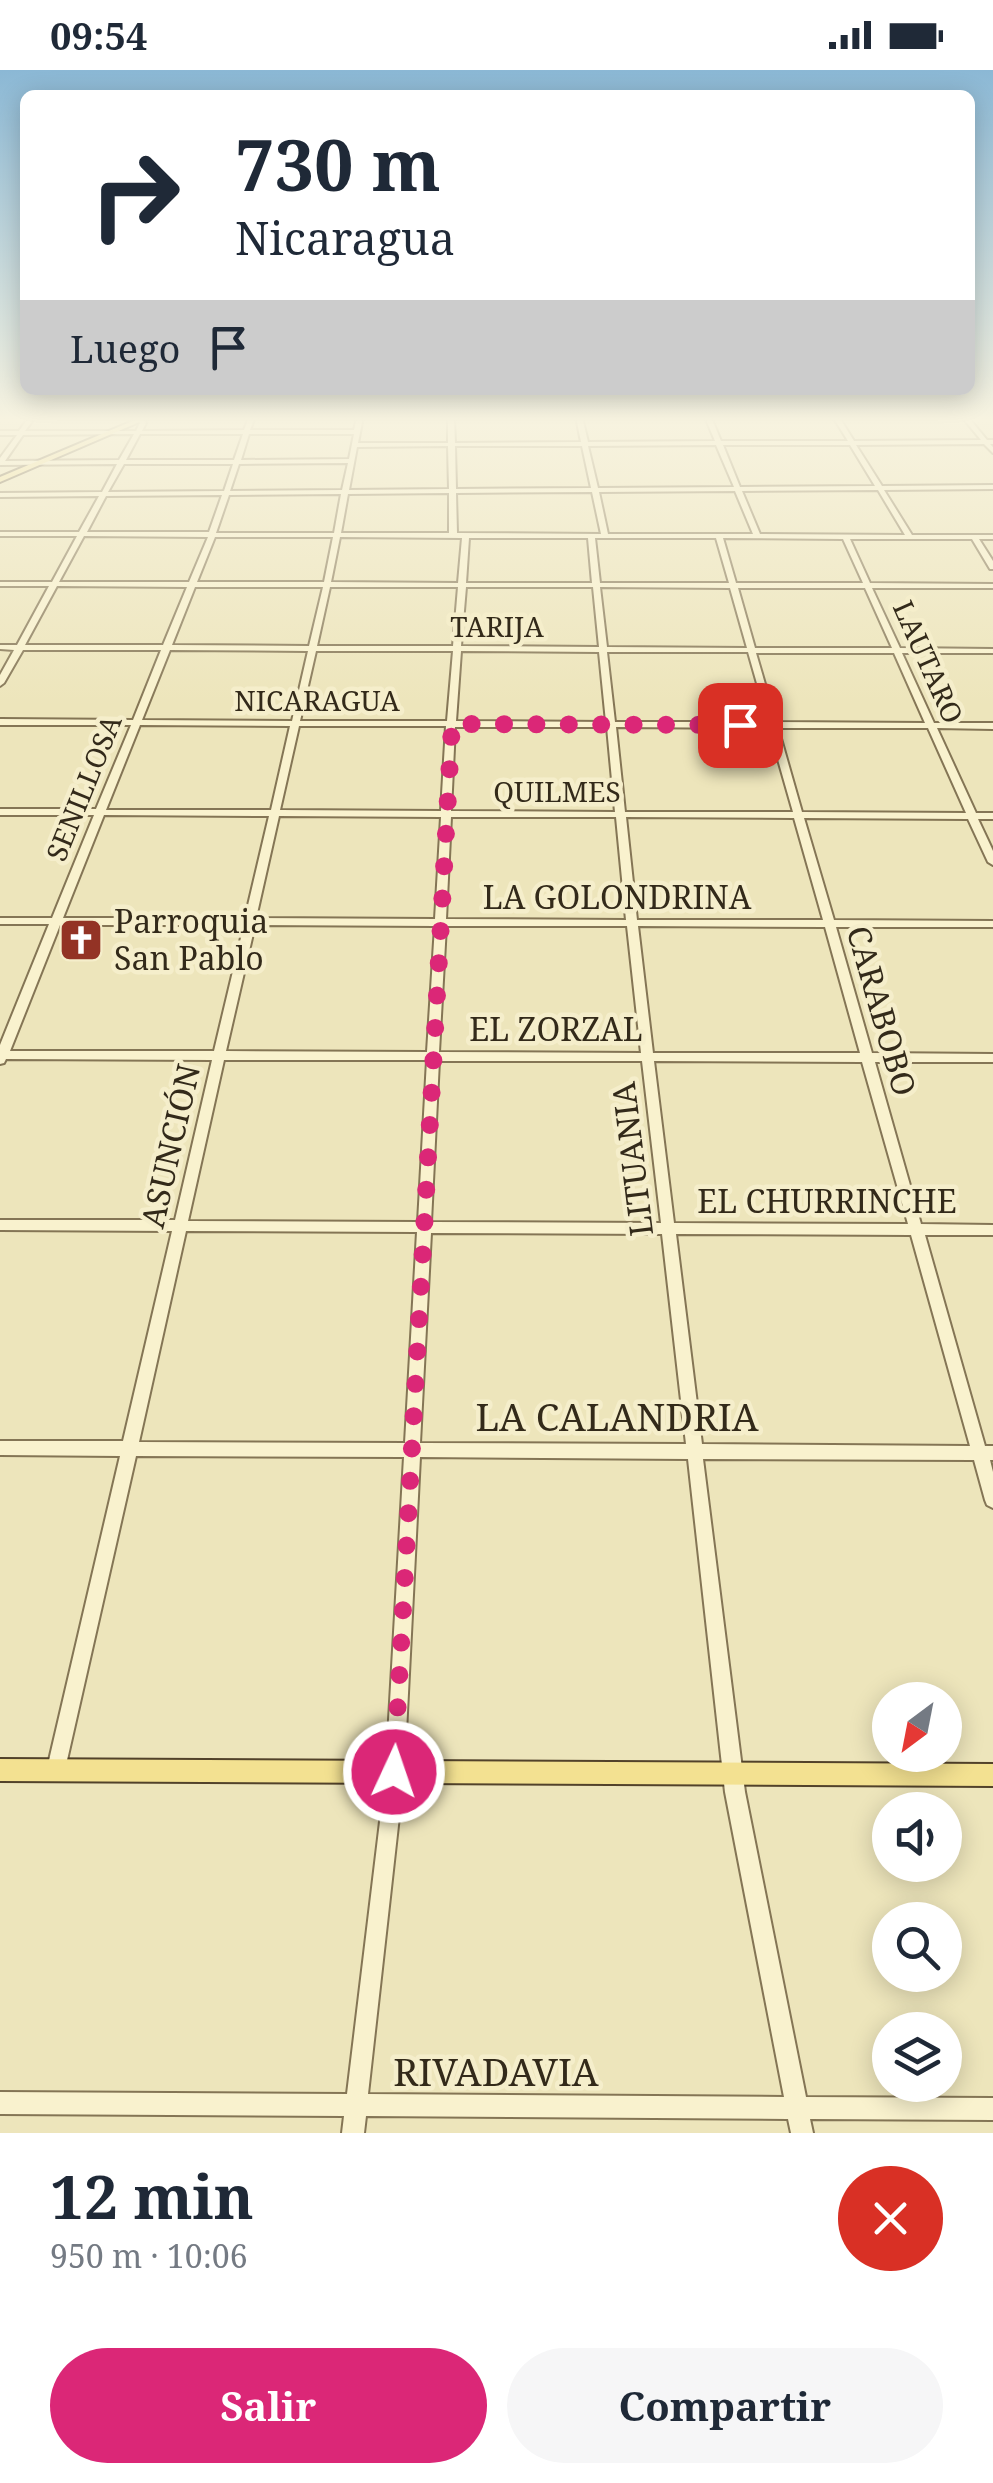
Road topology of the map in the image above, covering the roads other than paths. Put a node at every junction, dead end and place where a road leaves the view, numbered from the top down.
1 (95, 513) edge
2 (219, 513) edge
3 (342, 513) edge
4 (455, 513) edge
5 (600, 513) edge
6 (748, 513) edge
7 (896, 513) edge
8 (0, 534) edge
9 (84, 534) junction
10 (212, 535) junction
11 (338, 535) junction
12 (459, 536) junction
13 (590, 536) junction
14 (604, 536) junction
15 (719, 536) junction
16 (757, 536) junction
17 (846, 536) junction
18 (910, 536) junction
19 (974, 537) junction
20 (993, 537) edge
21 (993, 567) edge
22 (0, 584) edge
23 (57, 584) junction
24 (191, 585) junction
25 (327, 585) junction
26 (462, 585) junction
27 (596, 586) junction
28 (734, 586) junction
29 (868, 586) junction
30 (993, 586) edge
31 (22, 647) junction
32 (0, 648) edge
33 (165, 648) junction
34 (311, 649) junction
35 (458, 649) junction
36 (603, 649) junction
37 (751, 650) junction
38 (898, 650) junction
39 (993, 651) edge
40 (0, 683) edge
41 (0, 722) edge
42 (134, 723) junction
43 (295, 723) junction
44 (452, 724) junction
45 (610, 725) junction
46 (772, 725) junction
47 (932, 726) junction
48 (993, 726) edge
49 (0, 812) edge
50 (97, 812) junction
51 (274, 813) junction
52 (447, 814) junction
53 (621, 815) junction
54 (795, 815) junction
55 (972, 816) junction
56 (993, 816) edge
57 (993, 862) edge
58 (0, 921) edge
59 (249, 921) junction
60 (55, 922) junction
61 (440, 922) junction
62 (632, 923) junction
63 (827, 924) junction
64 (993, 924) edge
65 (219, 1056) junction
66 (1, 1057) edge
67 (649, 1057) junction
68 (433, 1058) junction
69 (866, 1058) junction
70 (993, 1058) edge
71 (0, 1225) edge
72 (181, 1225) junction
73 (424, 1228) junction
74 (669, 1228) junction
75 (916, 1230) junction
76 (993, 1230) edge
77 (0, 1448) edge
78 (129, 1448) junction
79 (412, 1449) junction
80 (695, 1450) junction
81 (986, 1453) edge
82 (993, 1500) edge
83 (56, 1769) junction
84 (0, 1770) edge
85 (394, 1772) junction
86 (734, 1775) junction
87 (993, 1775) edge
88 (0, 2103) edge
89 (796, 2107) junction
90 (356, 2108) junction
91 (993, 2109) edge
92 (353, 2133) edge
93 (802, 2133) edge

1 - 9 street
2 - 10 street, SENILLOSA
3 - 11 street, ASUNCIÓN
4 - 12 street
5 - 14 street
6 - 16 street
7 - 18 street
8 - 9 street
9 - 10 street
9 - 23 street
10 - 11 street
10 - 24 street, SENILLOSA
11 - 12 street
11 - 25 street, ASUNCIÓN
12 - 13 street
12 - 26 street
13 - 14 street
13 - 27 street, LITUANIA
14 - 15 street
15 - 16 street
15 - 28 street, CARABOBO
16 - 17 street
17 - 18 street
17 - 29 street, LAUTARO
18 - 19 street
19 - 20 street
19 - 21 street
22 - 23 street
23 - 24 street
23 - 31 street
24 - 25 street
24 - 33 street, SENILLOSA
25 - 26 street
25 - 34 street, ASUNCIÓN
26 - 27 street
26 - 35 street
27 - 28 street
27 - 36 street, LITUANIA
28 - 29 street
28 - 37 street, CARABOBO
29 - 30 street
29 - 38 street, LAUTARO
31 - 32 street, TARIJA
31 - 33 street, TARIJA
31 - 40 street
33 - 34 street, TARIJA
33 - 42 street, SENILLOSA
34 - 35 street, TARIJA
34 - 43 street, ASUNCIÓN
35 - 36 street, TARIJA
35 - 44 street
36 - 37 street, TARIJA
36 - 45 street, LITUANIA
37 - 38 street, TARIJA
37 - 46 street, CARABOBO
38 - 39 street, TARIJA
38 - 47 street, LAUTARO
41 - 42 street, NICARAGUA
42 - 43 street, NICARAGUA
42 - 50 street, SENILLOSA
43 - 44 street, NICARAGUA
43 - 51 street, ASUNCIÓN
44 - 45 street, NICARAGUA
44 - 52 street
45 - 46 street, NICARAGUA
45 - 53 street, LITUANIA
46 - 47 street, NICARAGUA
46 - 54 street, CARABOBO
47 - 48 street, NICARAGUA
47 - 55 street, LAUTARO
49 - 50 street, QUILMES
50 - 51 street, QUILMES
50 - 60 street, SENILLOSA
51 - 52 street, QUILMES
51 - 59 street, ASUNCIÓN
52 - 53 street, QUILMES
52 - 61 street
53 - 54 street, QUILMES
53 - 62 street, LITUANIA
54 - 55 street, QUILMES
54 - 63 street, CARABOBO
55 - 56 street, QUILMES
55 - 57 street, LAUTARO
58 - 60 street, LA GOLONDRINA
59 - 60 street, LA GOLONDRINA
59 - 61 street, LA GOLONDRINA
59 - 65 street, ASUNCIÓN
60 - 66 street, SENILLOSA
61 - 62 street, LA GOLONDRINA
61 - 68 street
62 - 63 street, LA GOLONDRINA
62 - 67 street, LITUANIA
63 - 64 street, LA GOLONDRINA
63 - 69 street, CARABOBO
65 - 66 street, EL ZORZAL
65 - 68 street, EL ZORZAL
65 - 72 street, ASUNCIÓN
67 - 68 street, EL ZORZAL
67 - 69 street, EL ZORZAL
67 - 74 street, LITUANIA
68 - 73 street
69 - 70 street, EL ZORZAL
69 - 75 street, CARABOBO
71 - 72 street, EL CHURRINCHE
72 - 73 street, EL CHURRINCHE
72 - 78 street, ASUNCIÓN
73 - 74 street, EL CHURRINCHE
73 - 79 street
74 - 75 street, EL CHURRINCHE
74 - 80 street, LITUANIA
75 - 76 street, EL CHURRINCHE
75 - 81 street, CARABOBO
77 - 78 street, LA CALANDRIA
78 - 79 street, LA CALANDRIA
78 - 83 street, ASUNCIÓN
79 - 80 street, LA CALANDRIA
79 - 85 street
80 - 81 street, LA CALANDRIA
80 - 86 street, LITUANIA
81 - 82 street, CARABOBO
83 - 84 main road
83 - 85 main road
85 - 86 main road
85 - 90 street
86 - 87 main road
86 - 89 street, LITUANIA
88 - 90 street, RIVADAVIA
89 - 90 street, RIVADAVIA
89 - 91 street, RIVADAVIA
89 - 93 street, LITUANIA
90 - 92 street

